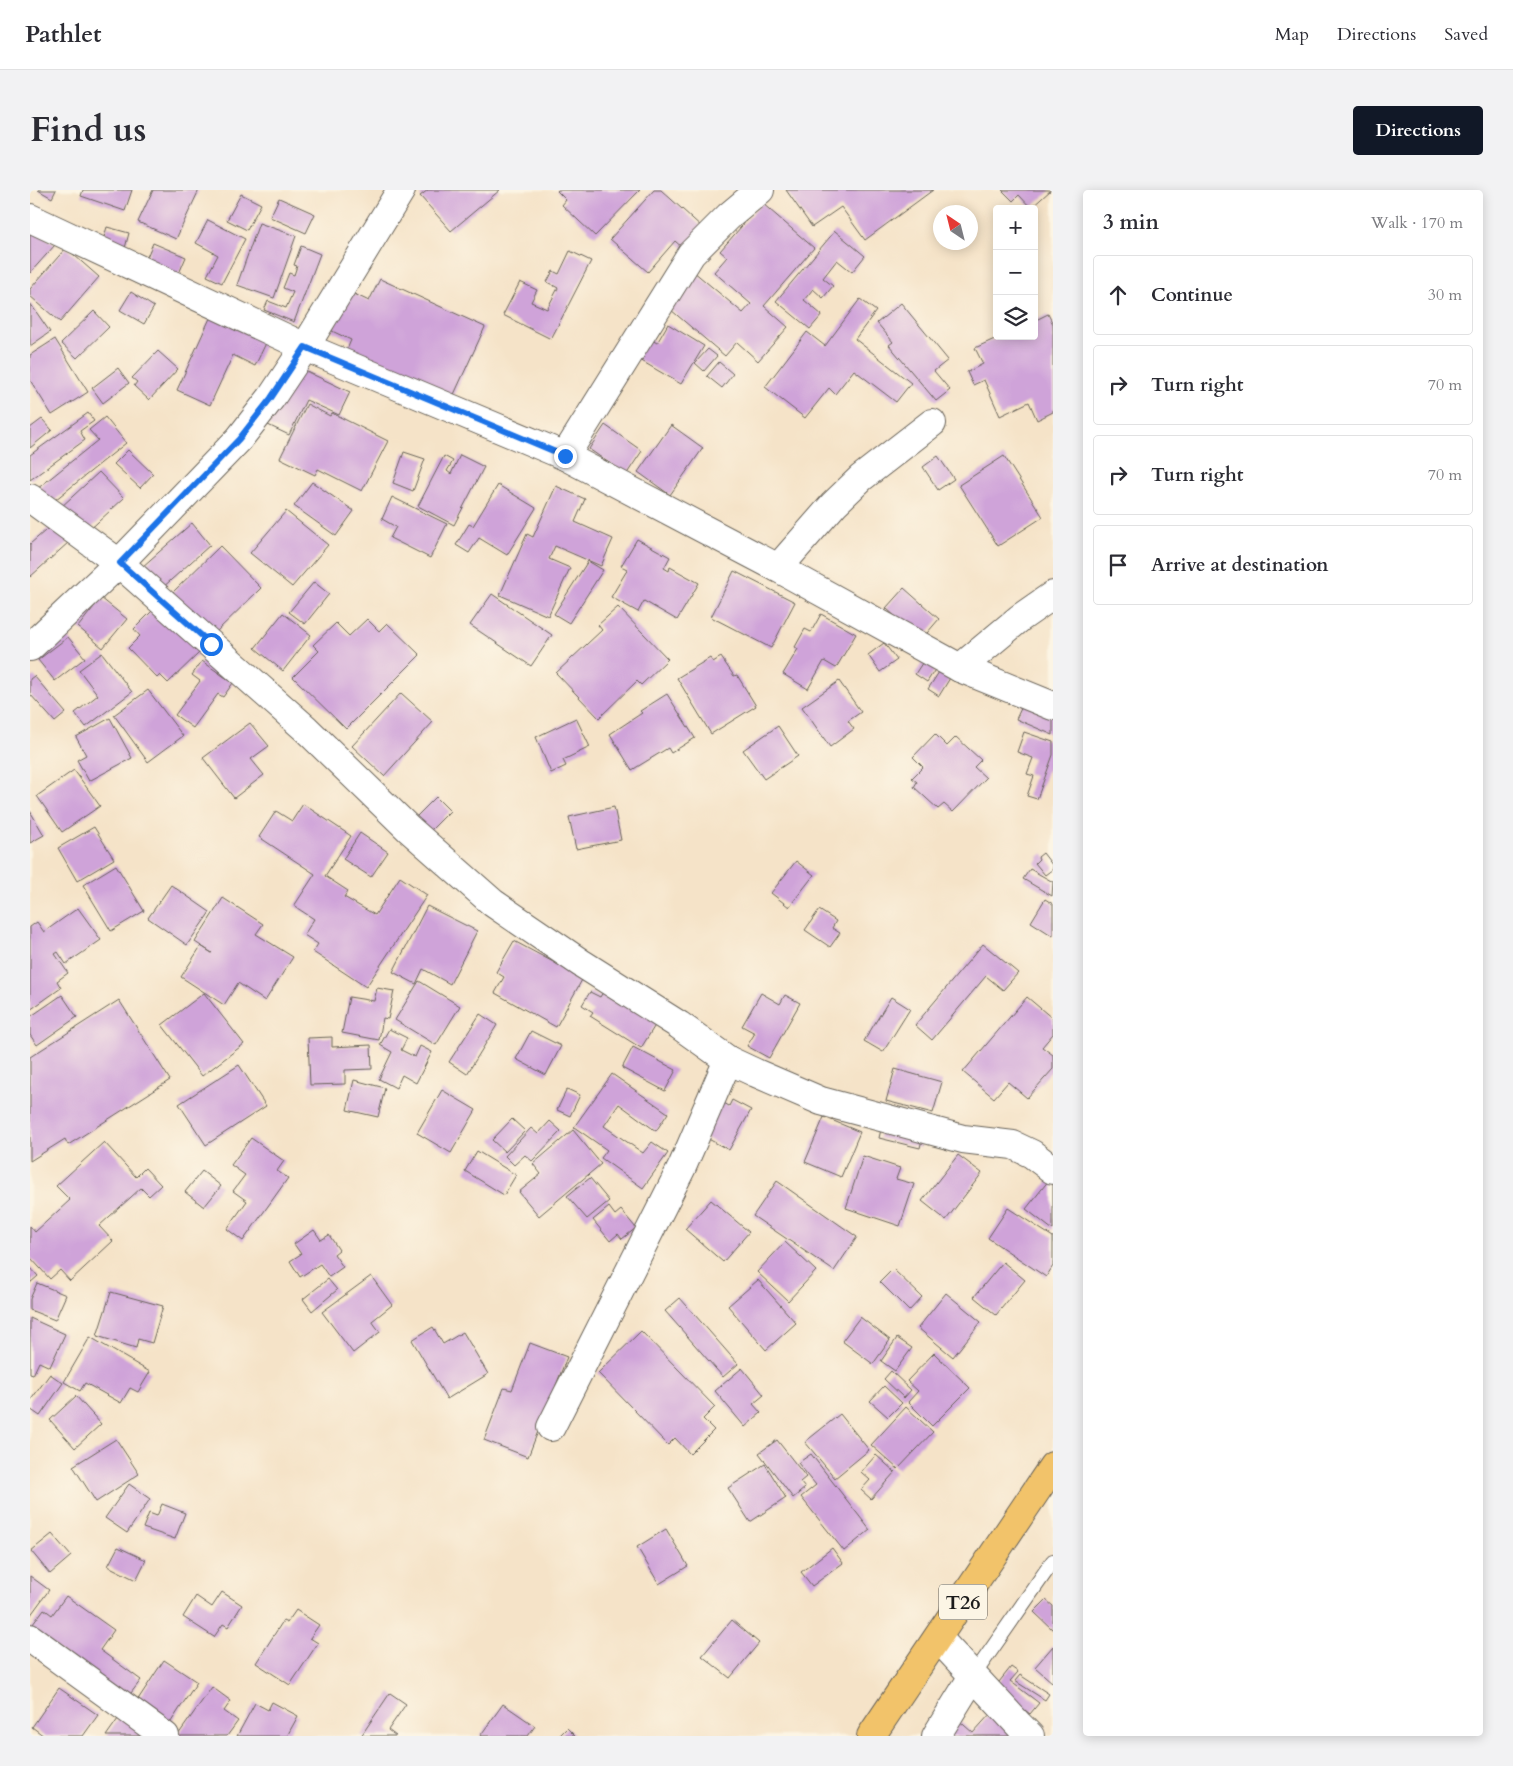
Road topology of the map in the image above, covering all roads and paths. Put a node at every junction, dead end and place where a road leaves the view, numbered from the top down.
1 (401, 190) edge
2 (760, 190) edge
3 (30, 218) edge
4 (305, 347) junction
5 (932, 423) dead end
6 (565, 456) junction
7 (30, 498) edge
8 (120, 563) junction
9 (778, 568) junction
10 (1053, 595) edge
11 (30, 647) edge
12 (960, 668) junction
13 (1053, 706) edge
14 (728, 1060) junction
15 (1053, 1170) edge
16 (551, 1427) dead end
17 (1053, 1466) edge
18 (1053, 1561) edge
19 (30, 1638) edge
20 (938, 1638) junction
21 (973, 1676) junction
22 (165, 1736) edge
23 (871, 1736) edge
24 (936, 1736) edge
25 (1030, 1736) edge

1 - 4 street
2 - 6 street
3 - 4 street
4 - 6 street
4 - 8 street
5 - 9 street
6 - 9 street
7 - 8 street
8 - 11 street
8 - 14 street
9 - 12 street
10 - 12 street
12 - 13 street
14 - 15 street
14 - 16 street
17 - 20 highway, T26
18 - 21 lane
19 - 22 street
20 - 21 street
20 - 23 highway, T26
21 - 24 street
21 - 25 street

